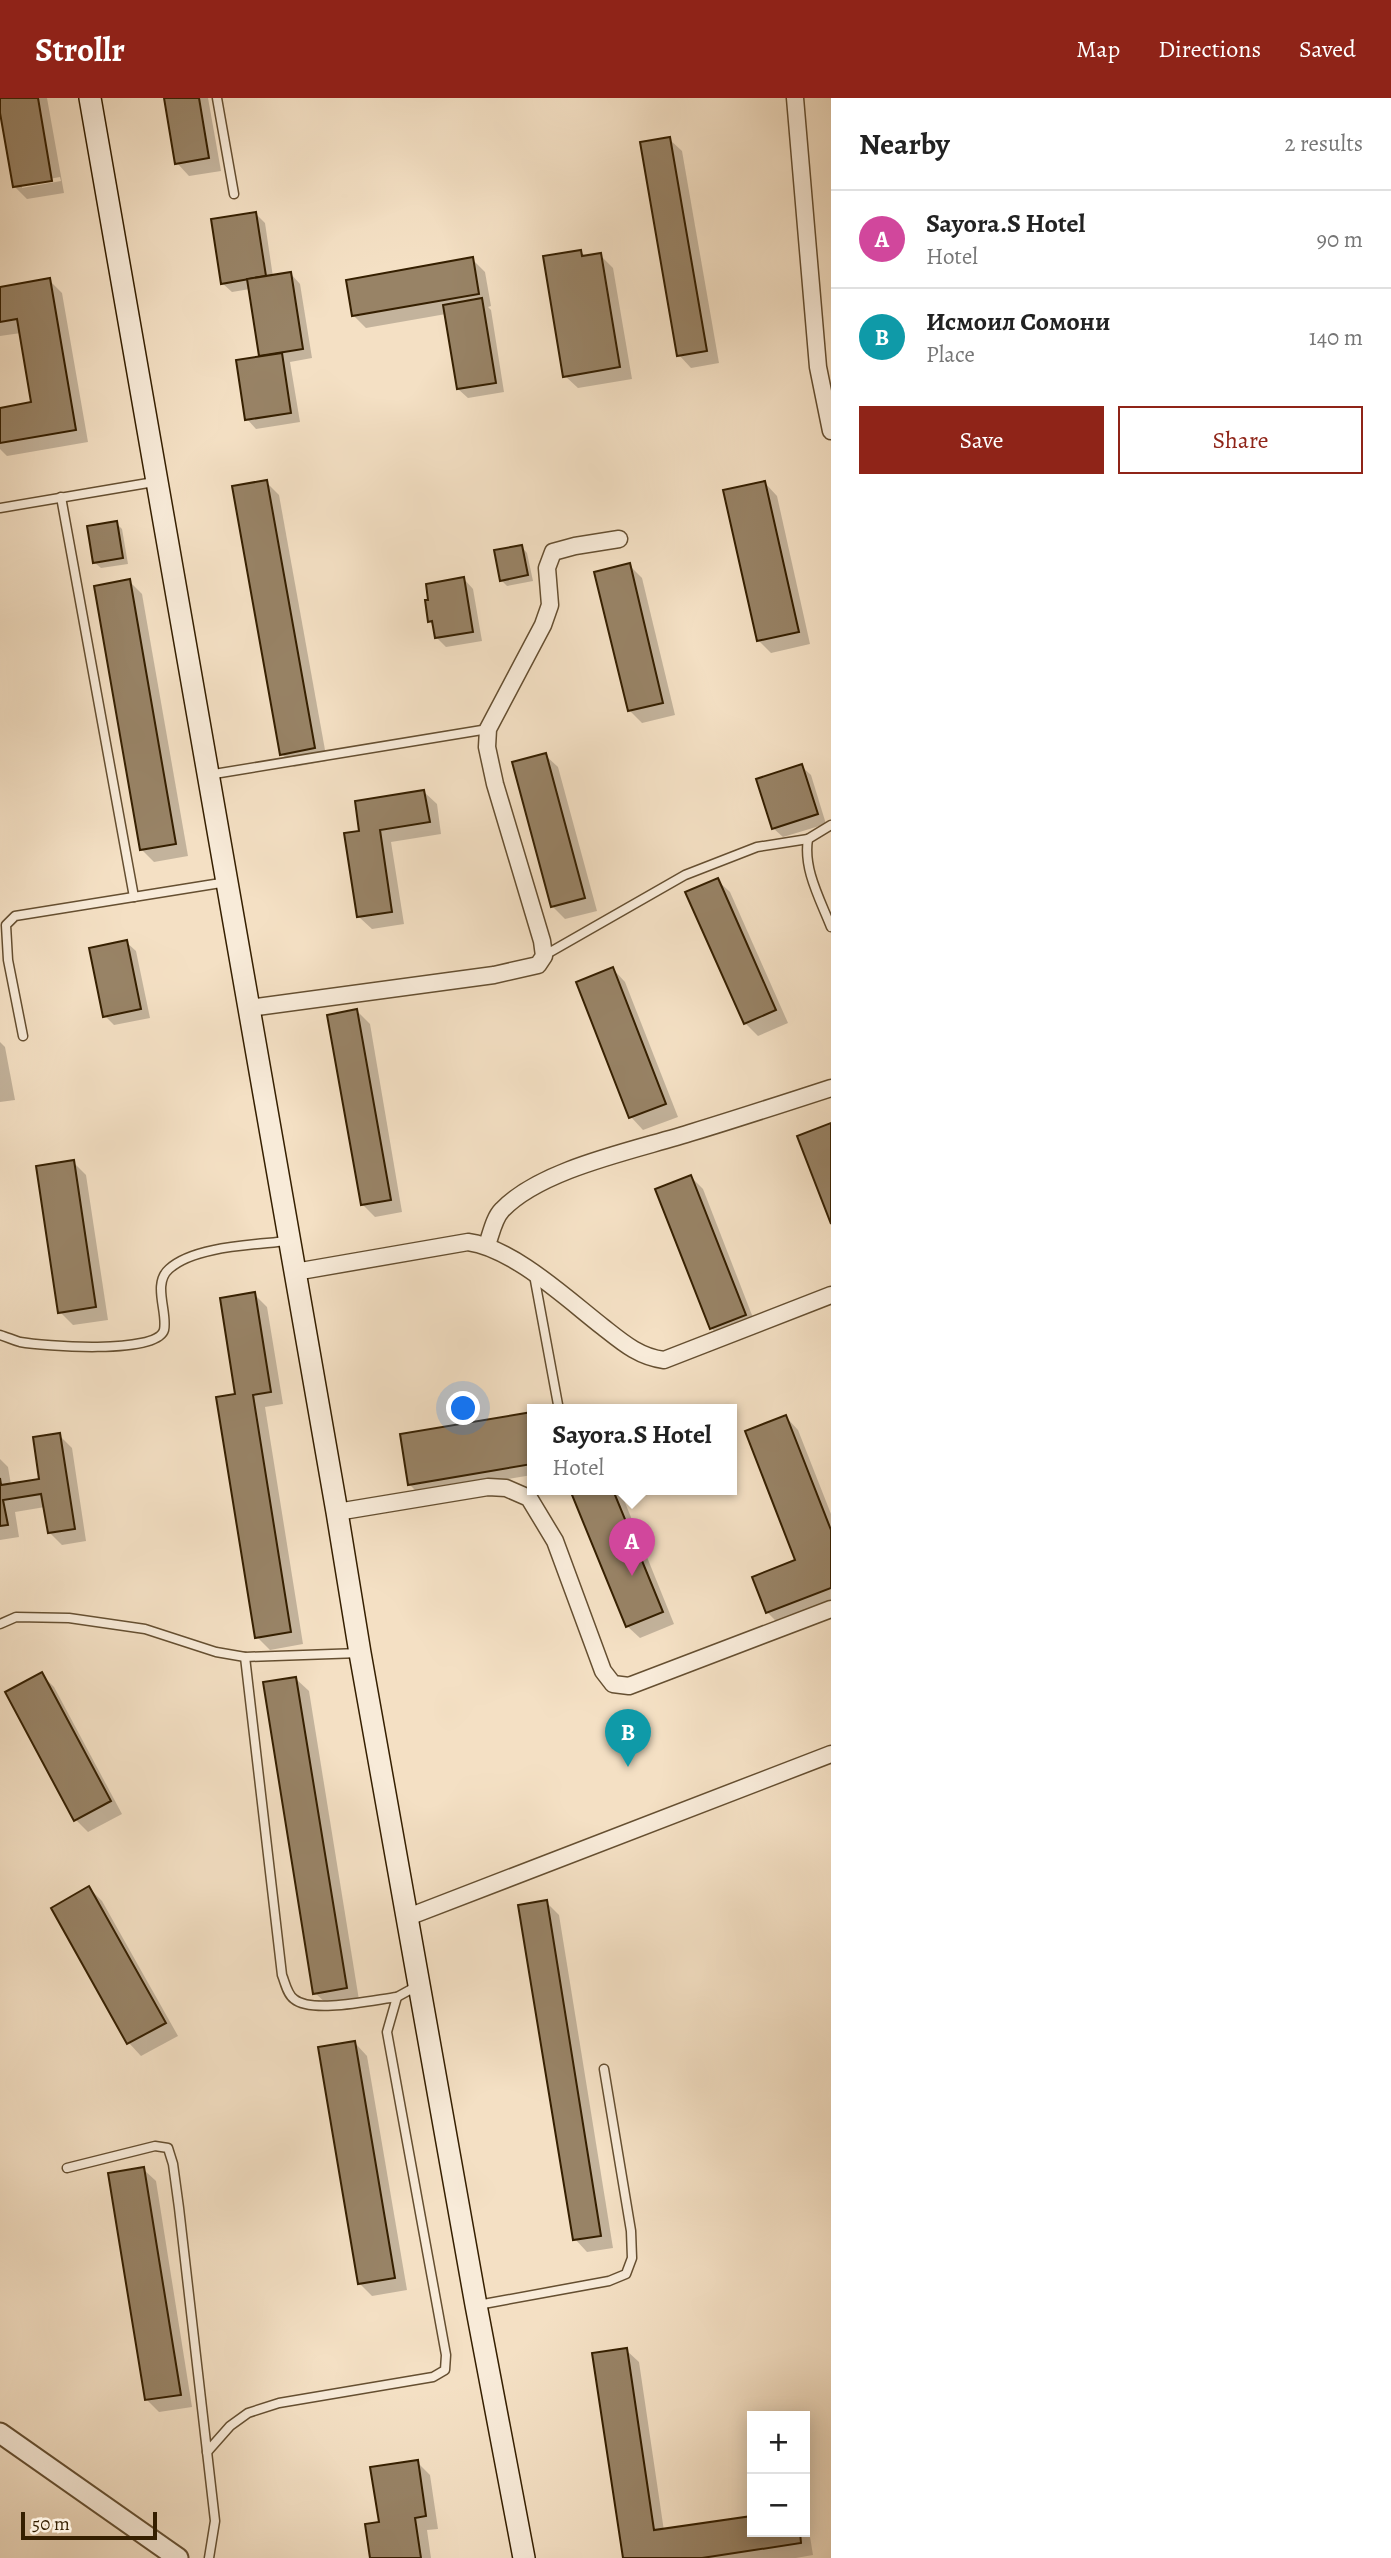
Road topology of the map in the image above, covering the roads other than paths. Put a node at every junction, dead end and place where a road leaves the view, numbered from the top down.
1 (90, 98) edge
2 (217, 98) edge
3 (795, 98) edge
4 (234, 194) dead end
5 (831, 431) edge
6 (157, 481) junction
7 (61, 497) junction
8 (0, 508) edge
9 (619, 539) dead end
10 (488, 729) junction
11 (208, 775) junction
12 (831, 825) edge
13 (808, 839) junction
14 (227, 882) junction
15 (134, 897) junction
16 (831, 927) edge
17 (544, 956) junction
18 (249, 1008) junction
19 (23, 1036) dead end
20 (831, 1088) edge
21 (290, 1240) junction
22 (487, 1245) junction
23 (295, 1272) junction
24 (534, 1274) junction
25 (831, 1295) edge
26 (0, 1335) edge
27 (558, 1404) edge
28 (527, 1493) edge
29 (532, 1495) edge
30 (337, 1512) junction
31 (831, 1609) edge
32 (0, 1624) edge
33 (360, 1653) junction
34 (245, 1657) junction
35 (831, 1754) edge
36 (408, 1917) junction
37 (420, 1984) junction
38 (397, 1997) junction
39 (604, 2069) dead end
40 (67, 2168) dead end
41 (475, 2305) junction
42 (0, 2432) edge
43 (207, 2452) junction
44 (178, 2558) edge
45 (209, 2558) edge
46 (524, 2558) edge

1 - 6 main road
2 - 4 lane
3 - 5 street
6 - 7 lane
6 - 11 main road
7 - 8 lane
7 - 15 lane
9 - 10 street
10 - 11 lane
10 - 17 street
11 - 14 main road
12 - 13 lane
13 - 16 lane
13 - 17 lane
14 - 15 lane
14 - 18 main road
15 - 19 lane
17 - 18 street
18 - 21 main road
20 - 22 street
21 - 23 main road
21 - 26 lane
22 - 23 street
22 - 24 street
23 - 30 main road
24 - 25 street
24 - 27 lane
28 - 30 street
29 - 31 street
30 - 33 main road
32 - 34 lane
33 - 34 lane
33 - 36 main road
34 - 38 lane
35 - 36 street
36 - 37 main road
37 - 38 lane
37 - 41 main road
38 - 43 lane
39 - 41 lane
40 - 43 lane
41 - 46 main road
42 - 44 street
43 - 45 lane

